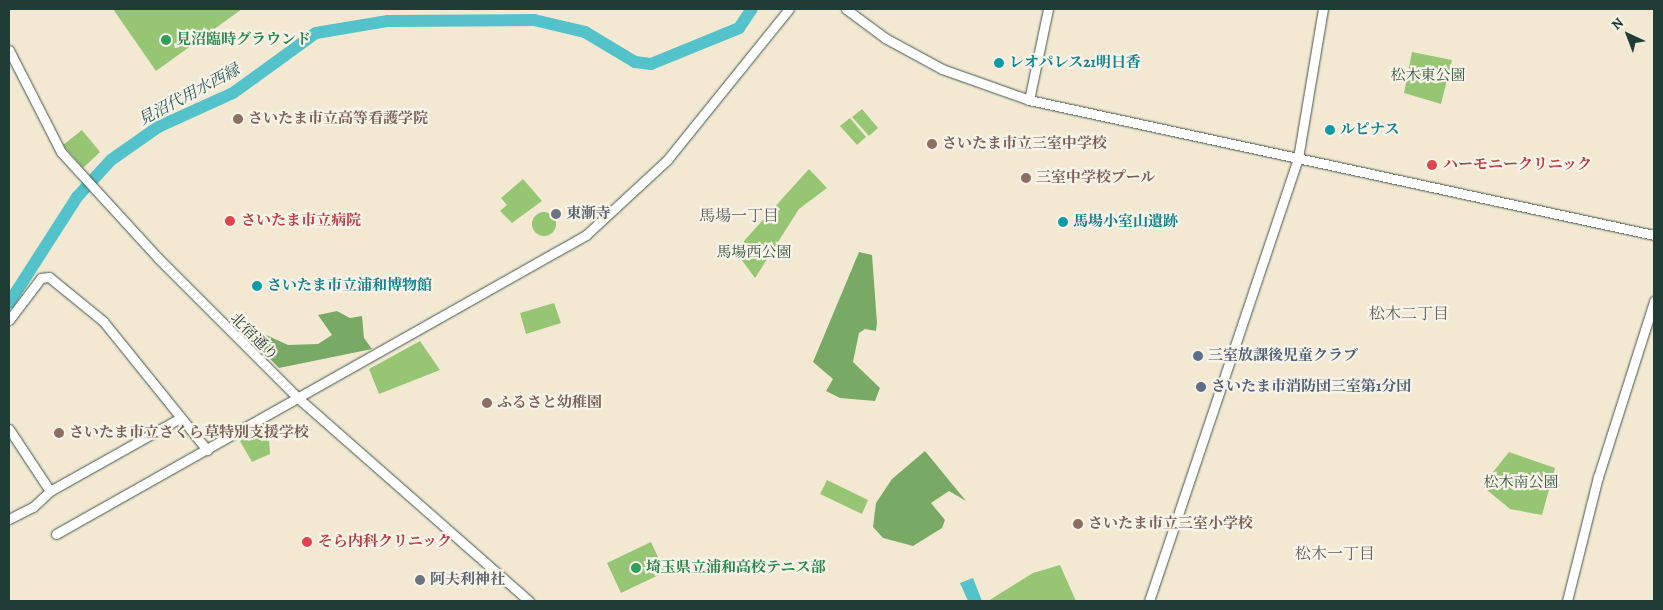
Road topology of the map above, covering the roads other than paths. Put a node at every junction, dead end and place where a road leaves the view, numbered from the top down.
1 (789, 9) edge
2 (846, 9) edge
3 (1048, 9) edge
4 (1323, 9) edge
5 (9, 50) edge
6 (1029, 100) junction
7 (1298, 158) junction
8 (1654, 235) edge
9 (1654, 301) edge
10 (9, 320) edge
11 (298, 398) junction
12 (180, 418) junction
13 (9, 429) edge
14 (207, 450) junction
15 (50, 491) junction
16 (9, 520) edge
17 (56, 534) dead end
18 (529, 601) edge
19 (1149, 601) edge
20 (1567, 601) edge

1 - 11 street
2 - 6 street
3 - 6 street
4 - 7 street
5 - 11 street, 北宿通り
6 - 7 street
7 - 8 street
7 - 19 street
9 - 20 street
10 - 12 street
11 - 14 street
11 - 18 street, 北宿通り
12 - 14 street
12 - 15 street
13 - 15 street
14 - 17 street
15 - 16 street

